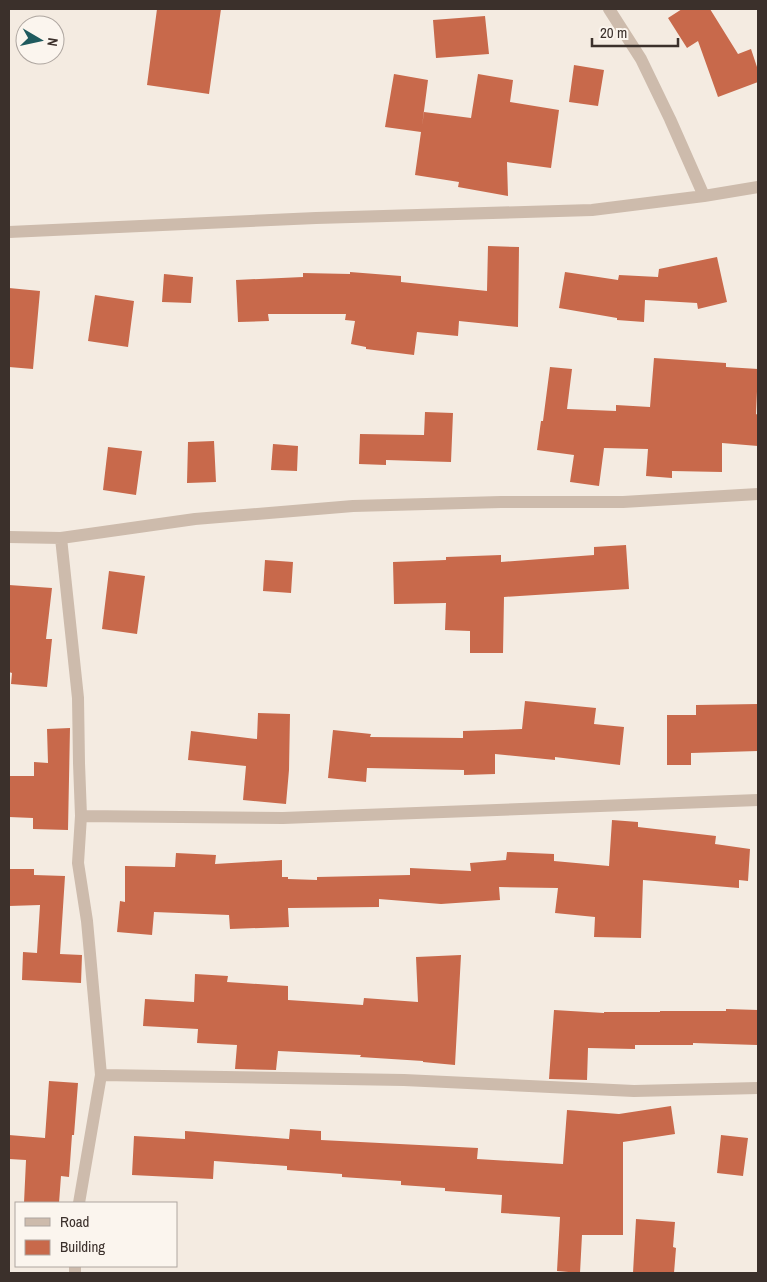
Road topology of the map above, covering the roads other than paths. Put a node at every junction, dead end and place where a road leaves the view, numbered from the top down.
1 (609, 9) edge
2 (758, 187) edge
3 (704, 196) junction
4 (9, 232) edge
5 (758, 494) edge
6 (9, 537) edge
7 (61, 538) junction
8 (758, 800) edge
9 (81, 816) junction
10 (101, 1075) junction
11 (758, 1088) edge
12 (79, 1202) edge

1 - 3 street
2 - 3 street
3 - 4 street
5 - 7 street
6 - 7 street
7 - 9 street
8 - 9 street
9 - 10 street
10 - 11 street
10 - 12 street

